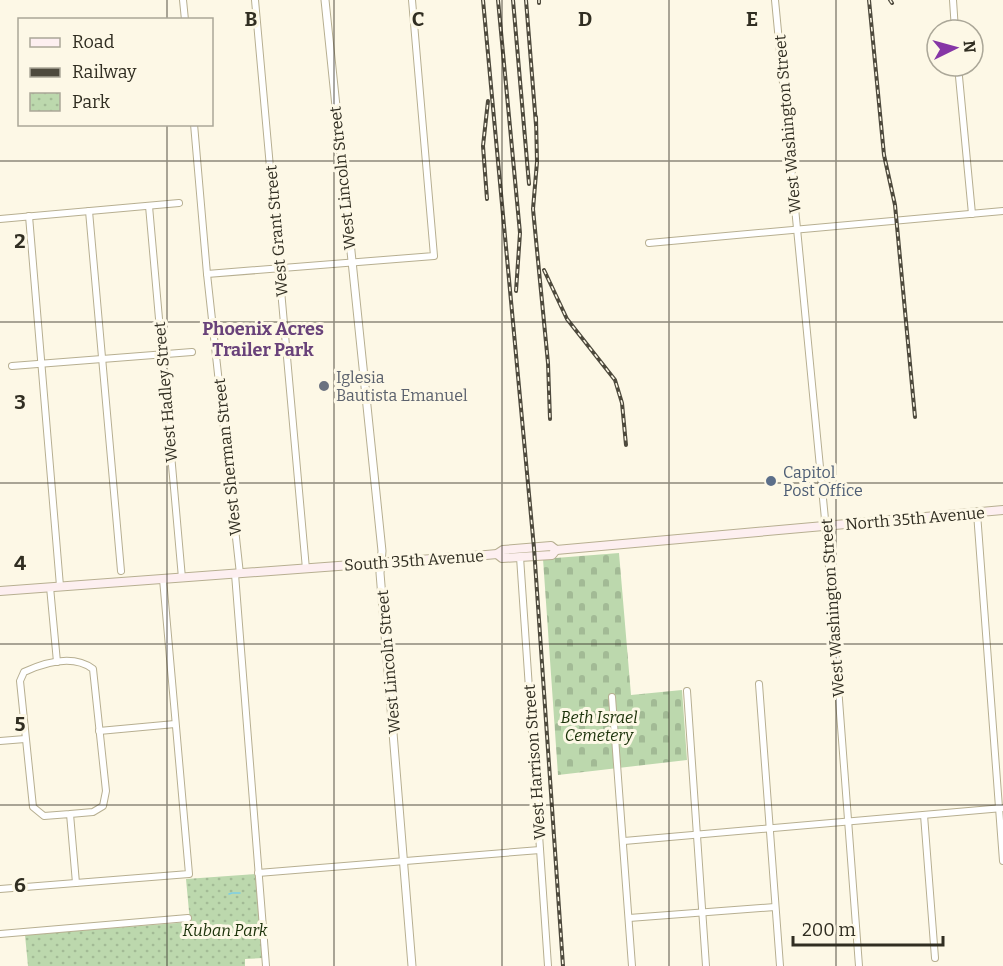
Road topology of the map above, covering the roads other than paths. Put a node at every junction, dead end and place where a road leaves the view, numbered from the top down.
1 (183, 0) edge
2 (255, 0) edge
3 (325, 0) edge
4 (412, 0) edge
5 (775, 0) edge
6 (952, 0) edge
7 (185, 18) edge
8 (954, 18) edge
9 (959, 78) edge
10 (194, 126) edge
11 (179, 203) dead end
12 (149, 206) junction
13 (89, 212) junction
14 (1003, 212) edge
15 (972, 214) junction
16 (29, 216) junction
17 (0, 219) edge
18 (797, 229) junction
19 (649, 243) dead end
20 (351, 263) junction
21 (279, 269) junction
22 (207, 274) junction
23 (192, 352) dead end
24 (162, 354) junction
25 (102, 359) junction
26 (41, 364) junction
27 (12, 366) dead end
28 (1003, 510) edge
29 (977, 513) junction
30 (826, 526) junction
31 (556, 550) junction
32 (497, 554) junction
33 (520, 557) junction
34 (381, 562) junction
35 (306, 569) junction
36 (121, 571) dead end
37 (237, 574) junction
38 (182, 578) junction
39 (163, 579) junction
40 (60, 586) junction
41 (50, 587) junction
42 (0, 591) edge
43 (57, 662) junction
44 (759, 684) dead end
45 (687, 691) dead end
46 (612, 698) dead end
47 (175, 724) junction
48 (99, 731) junction
49 (25, 739) junction
50 (0, 741) edge
51 (1001, 808) edge
52 (70, 814) junction
53 (924, 815) junction
54 (848, 821) junction
55 (770, 828) junction
56 (697, 836) junction
57 (624, 841) junction
58 (540, 850) junction
59 (404, 860) junction
60 (1003, 861) edge
61 (258, 873) junction
62 (76, 883) junction
63 (0, 889) edge
64 (775, 907) junction
65 (702, 912) junction
66 (188, 918) dead end
67 (629, 918) junction
68 (0, 934) edge
69 (935, 958) dead end
70 (266, 966) edge
71 (412, 966) edge
72 (548, 966) edge
73 (632, 966) edge
74 (706, 966) edge
75 (780, 966) edge
76 (859, 966) edge

1 - 7 street
2 - 21 street, West Grant Street
3 - 20 street, West Lincoln Street
4 - 20 street
5 - 18 street, West Washington Street
6 - 8 street
9 - 15 street
10 - 22 street, West Sherman Street
11 - 12 street
12 - 13 street
12 - 24 street, West Hadley Street
13 - 16 street
13 - 25 street
14 - 15 street
15 - 18 street
16 - 17 street
16 - 26 street
18 - 19 street
18 - 30 street, West Washington Street
20 - 21 street
20 - 34 street, West Lincoln Street
21 - 22 street
21 - 35 street, West Grant Street
22 - 37 street, West Sherman Street
23 - 24 street
24 - 25 street
24 - 38 street, West Hadley Street
25 - 26 street
25 - 36 street
26 - 27 street
26 - 40 street
28 - 29 main road, North 35th Avenue
29 - 30 main road, North 35th Avenue
29 - 51 street
30 - 31 main road, South 35th Avenue
30 - 54 street, West Washington Street
31 - 32 main road, South 35th Avenue
31 - 33 main road
32 - 33 main road
32 - 34 main road, South 35th Avenue
33 - 58 street, West Harrison Street
34 - 35 main road, South 35th Avenue
34 - 59 street, West Lincoln Street
35 - 37 main road, South 35th Avenue
37 - 38 main road, South 35th Avenue
37 - 61 street, West Sherman Street
38 - 39 main road, South 35th Avenue
39 - 40 main road, South 35th Avenue
39 - 47 street
40 - 41 main road, South 35th Avenue
41 - 42 main road, South 35th Avenue
41 - 43 street
43 - 48 street
43 - 49 street
44 - 55 street
45 - 56 street
46 - 57 street
47 - 48 street
47 - 62 street
48 - 52 street
49 - 50 street
49 - 52 street
51 - 53 street
51 - 60 street
52 - 62 street
53 - 54 street
53 - 69 street
54 - 55 street
54 - 76 street, West Washington Street
55 - 56 street
55 - 64 street
56 - 57 street
56 - 65 street
57 - 67 street
58 - 59 street
58 - 72 street, West Harrison Street
59 - 61 street
59 - 71 street, West Lincoln Street
61 - 70 street, West Sherman Street
62 - 63 street
64 - 65 street
64 - 75 street
65 - 67 street
65 - 74 street
66 - 68 street
67 - 73 street

